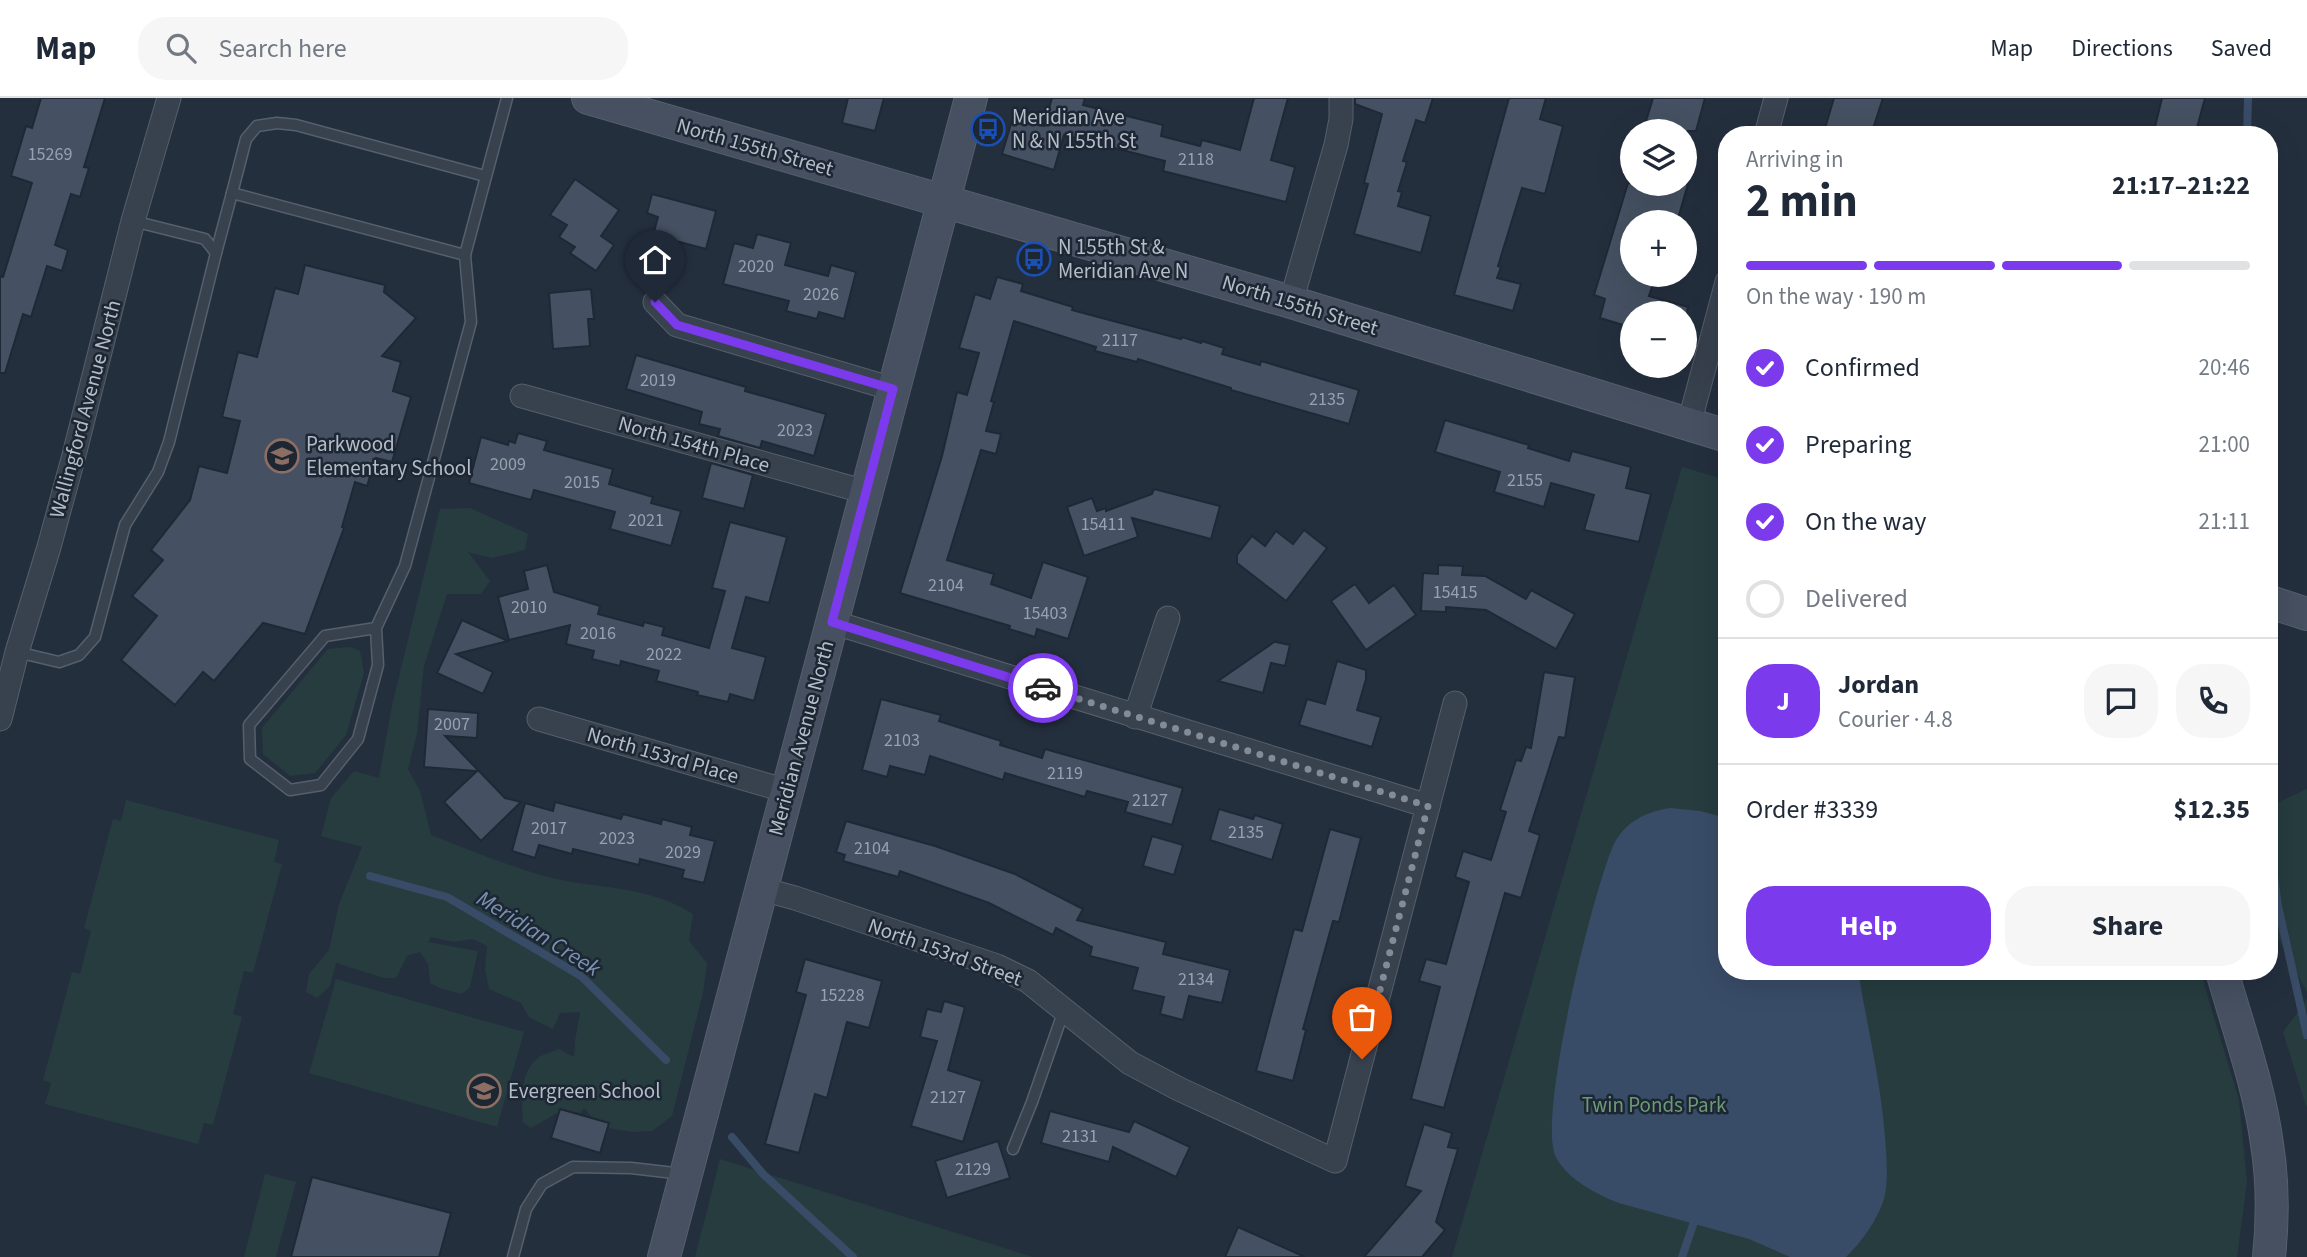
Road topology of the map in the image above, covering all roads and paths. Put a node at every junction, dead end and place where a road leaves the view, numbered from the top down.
1 (169, 98) edge
2 (507, 98) edge
3 (588, 98) edge
4 (971, 98) edge
5 (1341, 98) edge
6 (1776, 98) edge
7 (1768, 126) edge
8 (485, 176) junction
9 (232, 193) junction
10 (943, 202) junction
11 (134, 221) junction
12 (216, 253) junction
13 (465, 255) junction
14 (655, 302) dead end
15 (1291, 302) junction
16 (1718, 316) edge
17 (893, 389) junction
18 (522, 396) dead end
19 (1689, 424) junction
20 (1718, 433) edge
21 (866, 492) junction
22 (2278, 605) edge
23 (2307, 614) edge
24 (1168, 618) dead end
25 (832, 622) junction
26 (376, 628) junction
27 (17, 652) junction
28 (1455, 703) dead end
29 (1135, 717) junction
30 (0, 719) edge
31 (539, 719) dead end
32 (787, 791) junction
33 (1428, 806) junction
34 (762, 889) junction
35 (2225, 980) edge
36 (1064, 1010) junction
37 (1013, 1150) dead end
38 (686, 1174) junction
39 (513, 1257) edge
40 (664, 1257) edge
41 (2269, 1257) edge

1 - 11 street, Wallingford Avenue North
2 - 8 lane
3 - 10 street, North 155th Street
4 - 10 street, Meridian Avenue North
5 - 15 street
6 - 7 street
8 - 9 lane
8 - 13 lane
9 - 12 lane
9 - 13 lane
10 - 15 street, North 155th Street
10 - 17 street, Meridian Avenue North
11 - 12 lane
11 - 27 street, Wallingford Avenue North
12 - 27 lane
13 - 26 lane
14 - 17 street
15 - 19 street, North 155th Street
16 - 19 street
17 - 21 street, Meridian Avenue North
18 - 21 street, North 154th Place
19 - 20 street, North 155th Street
21 - 25 street, Meridian Avenue North
22 - 23 street
24 - 29 street
25 - 29 street
25 - 32 street, Meridian Avenue North
26 - 26 lane
27 - 30 street, Wallingford Avenue North
28 - 33 street
29 - 33 street
31 - 32 street, North 153rd Place
32 - 34 street, Meridian Avenue North
33 - 36 street, North 153rd Street
34 - 36 street, North 153rd Street
34 - 38 street, Meridian Avenue North
35 - 41 street
36 - 37 lane
38 - 39 lane
38 - 40 street, Meridian Avenue North

